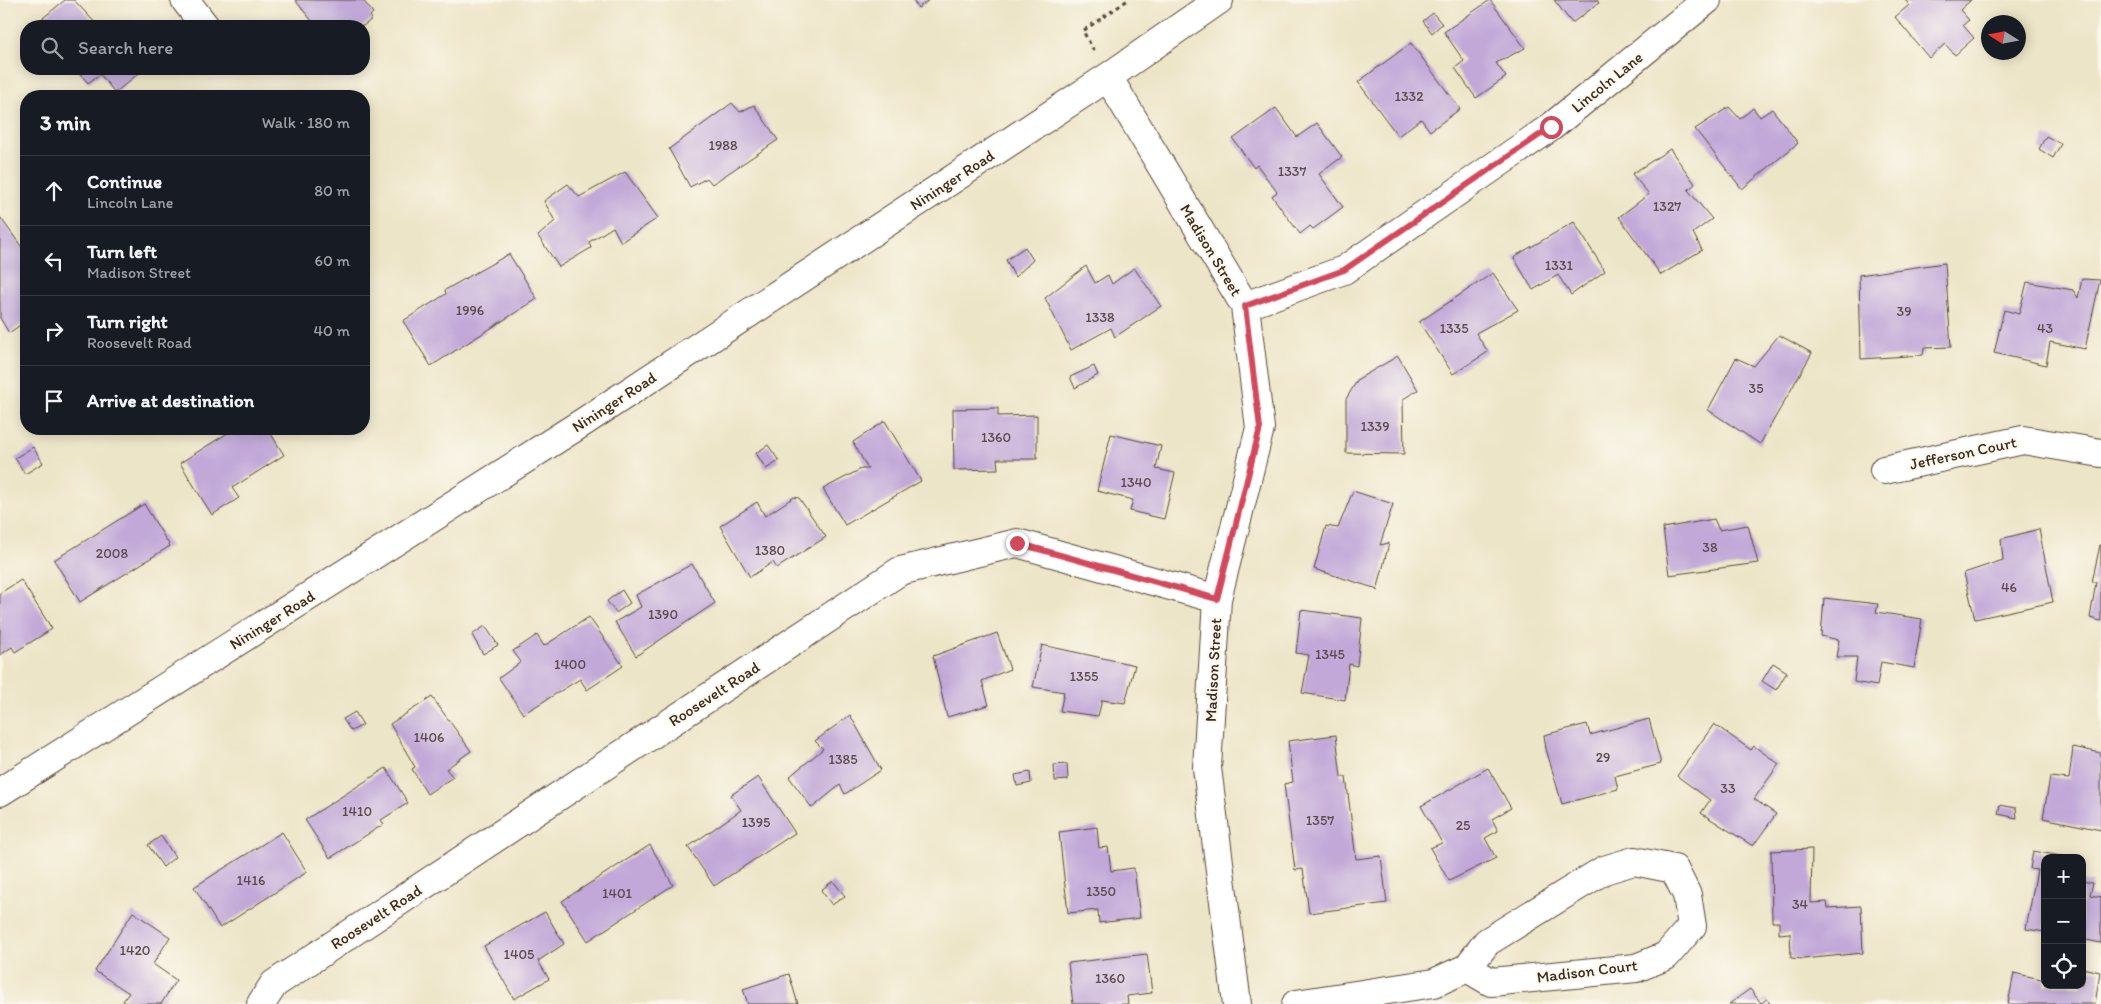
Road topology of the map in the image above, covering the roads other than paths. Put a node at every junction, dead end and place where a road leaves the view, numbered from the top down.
1 (185, 0) edge
2 (1219, 0) edge
3 (1707, 0) edge
4 (200, 20) edge
5 (1108, 77) junction
6 (1245, 306) junction
7 (2101, 453) edge
8 (1884, 470) dead end
9 (1217, 599) junction
10 (0, 792) edge
11 (1467, 968) junction
12 (261, 1004) edge
13 (1237, 1004) edge
14 (1296, 1004) edge

1 - 4 street
2 - 5 street, Nininger Road
3 - 6 street, Lincoln Lane
5 - 6 street, Madison Street
5 - 10 street, Nininger Road
6 - 9 street, Madison Street
7 - 8 street, Jefferson Court
9 - 12 street, Roosevelt Road
9 - 13 street, Madison Street
11 - 11 street, Madison Court
11 - 14 street, Madison Court

